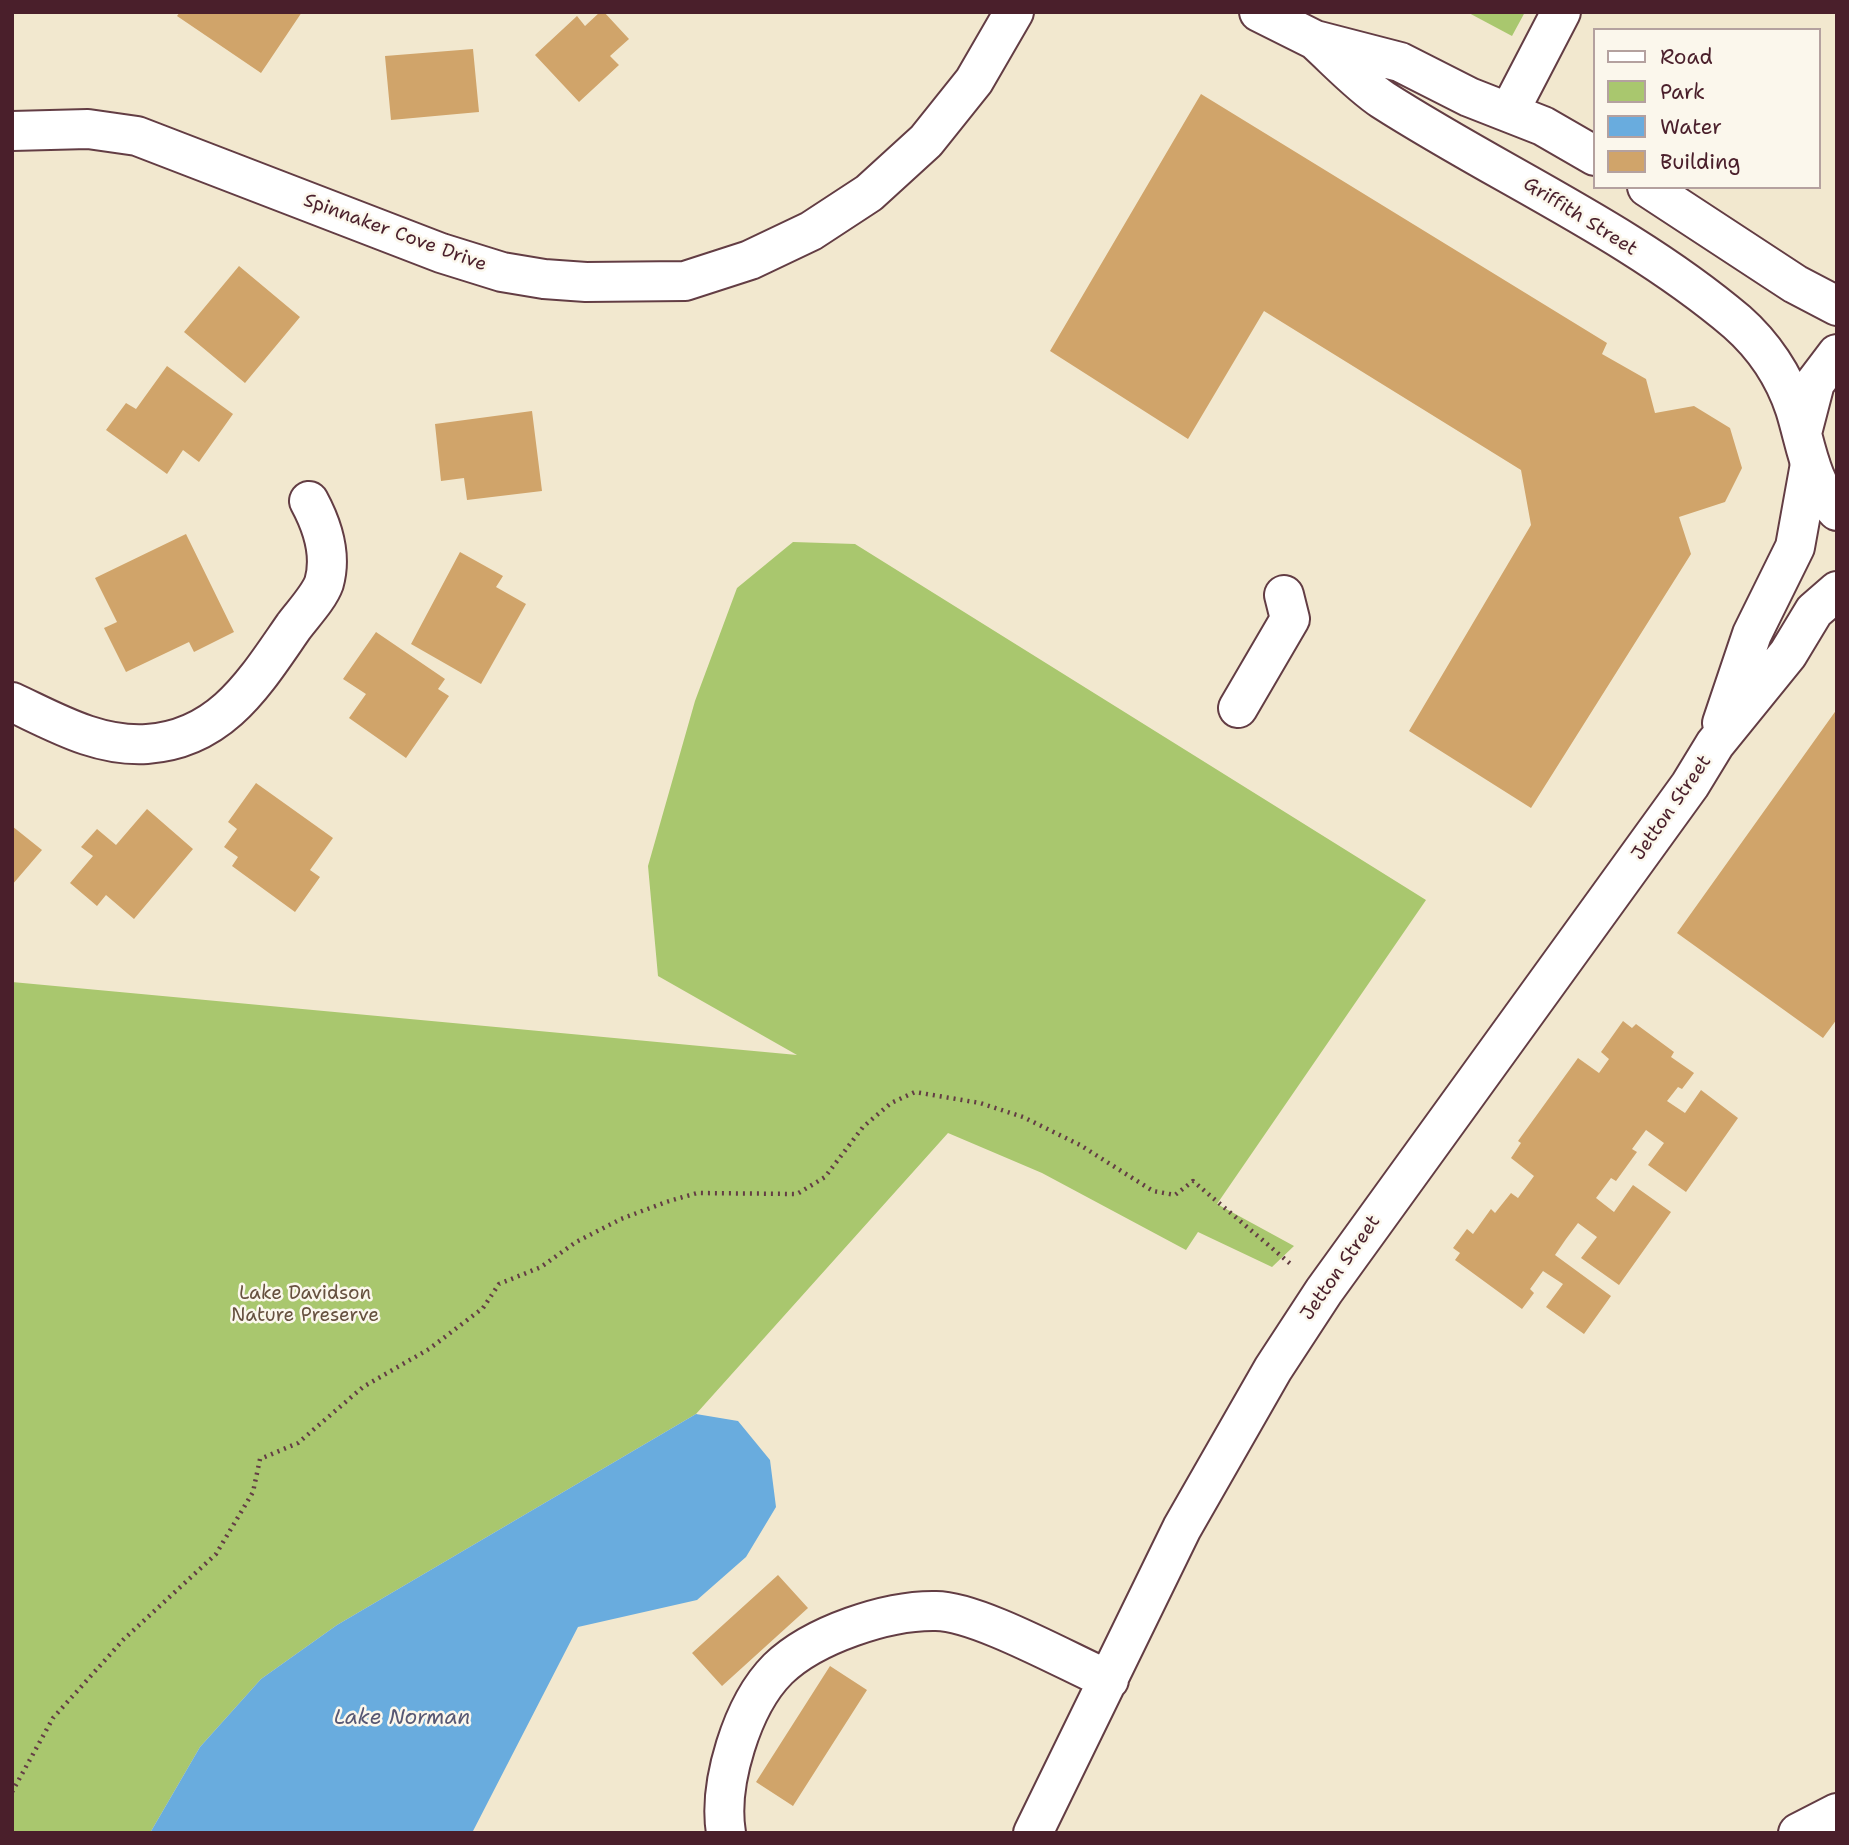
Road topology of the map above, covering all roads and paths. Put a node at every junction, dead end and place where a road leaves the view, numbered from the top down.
1 (1014, 12) edge
2 (1259, 12) edge
3 (1561, 12) edge
4 (1315, 40) junction
5 (1508, 112) junction
6 (12, 131) edge
7 (1594, 155) edge
8 (1650, 189) edge
9 (1837, 306) edge
10 (1837, 355) edge
11 (1806, 448) junction
12 (309, 501) dead end
13 (1837, 511) edge
14 (1837, 591) edge
15 (1284, 595) dead end
16 (12, 702) edge
17 (1238, 708) dead end
18 (1715, 744) junction
19 (1324, 1290) junction
20 (1109, 1680) junction
21 (12, 1792) edge
22 (1837, 1812) edge
23 (726, 1833) edge
24 (1033, 1833) edge
25 (1798, 1833) edge

1 - 6 street, Spinnaker Cove Drive
2 - 4 street, Griffith Street
3 - 5 street
4 - 5 street, Griffith Street
4 - 11 street, Griffith Street
5 - 7 street, Griffith Street
8 - 9 street
10 - 11 street, Jetton Street
11 - 13 street, Griffith Street
11 - 18 street, Jetton Street
12 - 16 street
14 - 18 street, Jetton Street
15 - 17 street
18 - 19 street, Jetton Street
19 - 20 street, Jetton Street
19 - 21 path
20 - 23 street
20 - 24 street, Jetton Street
22 - 25 street

